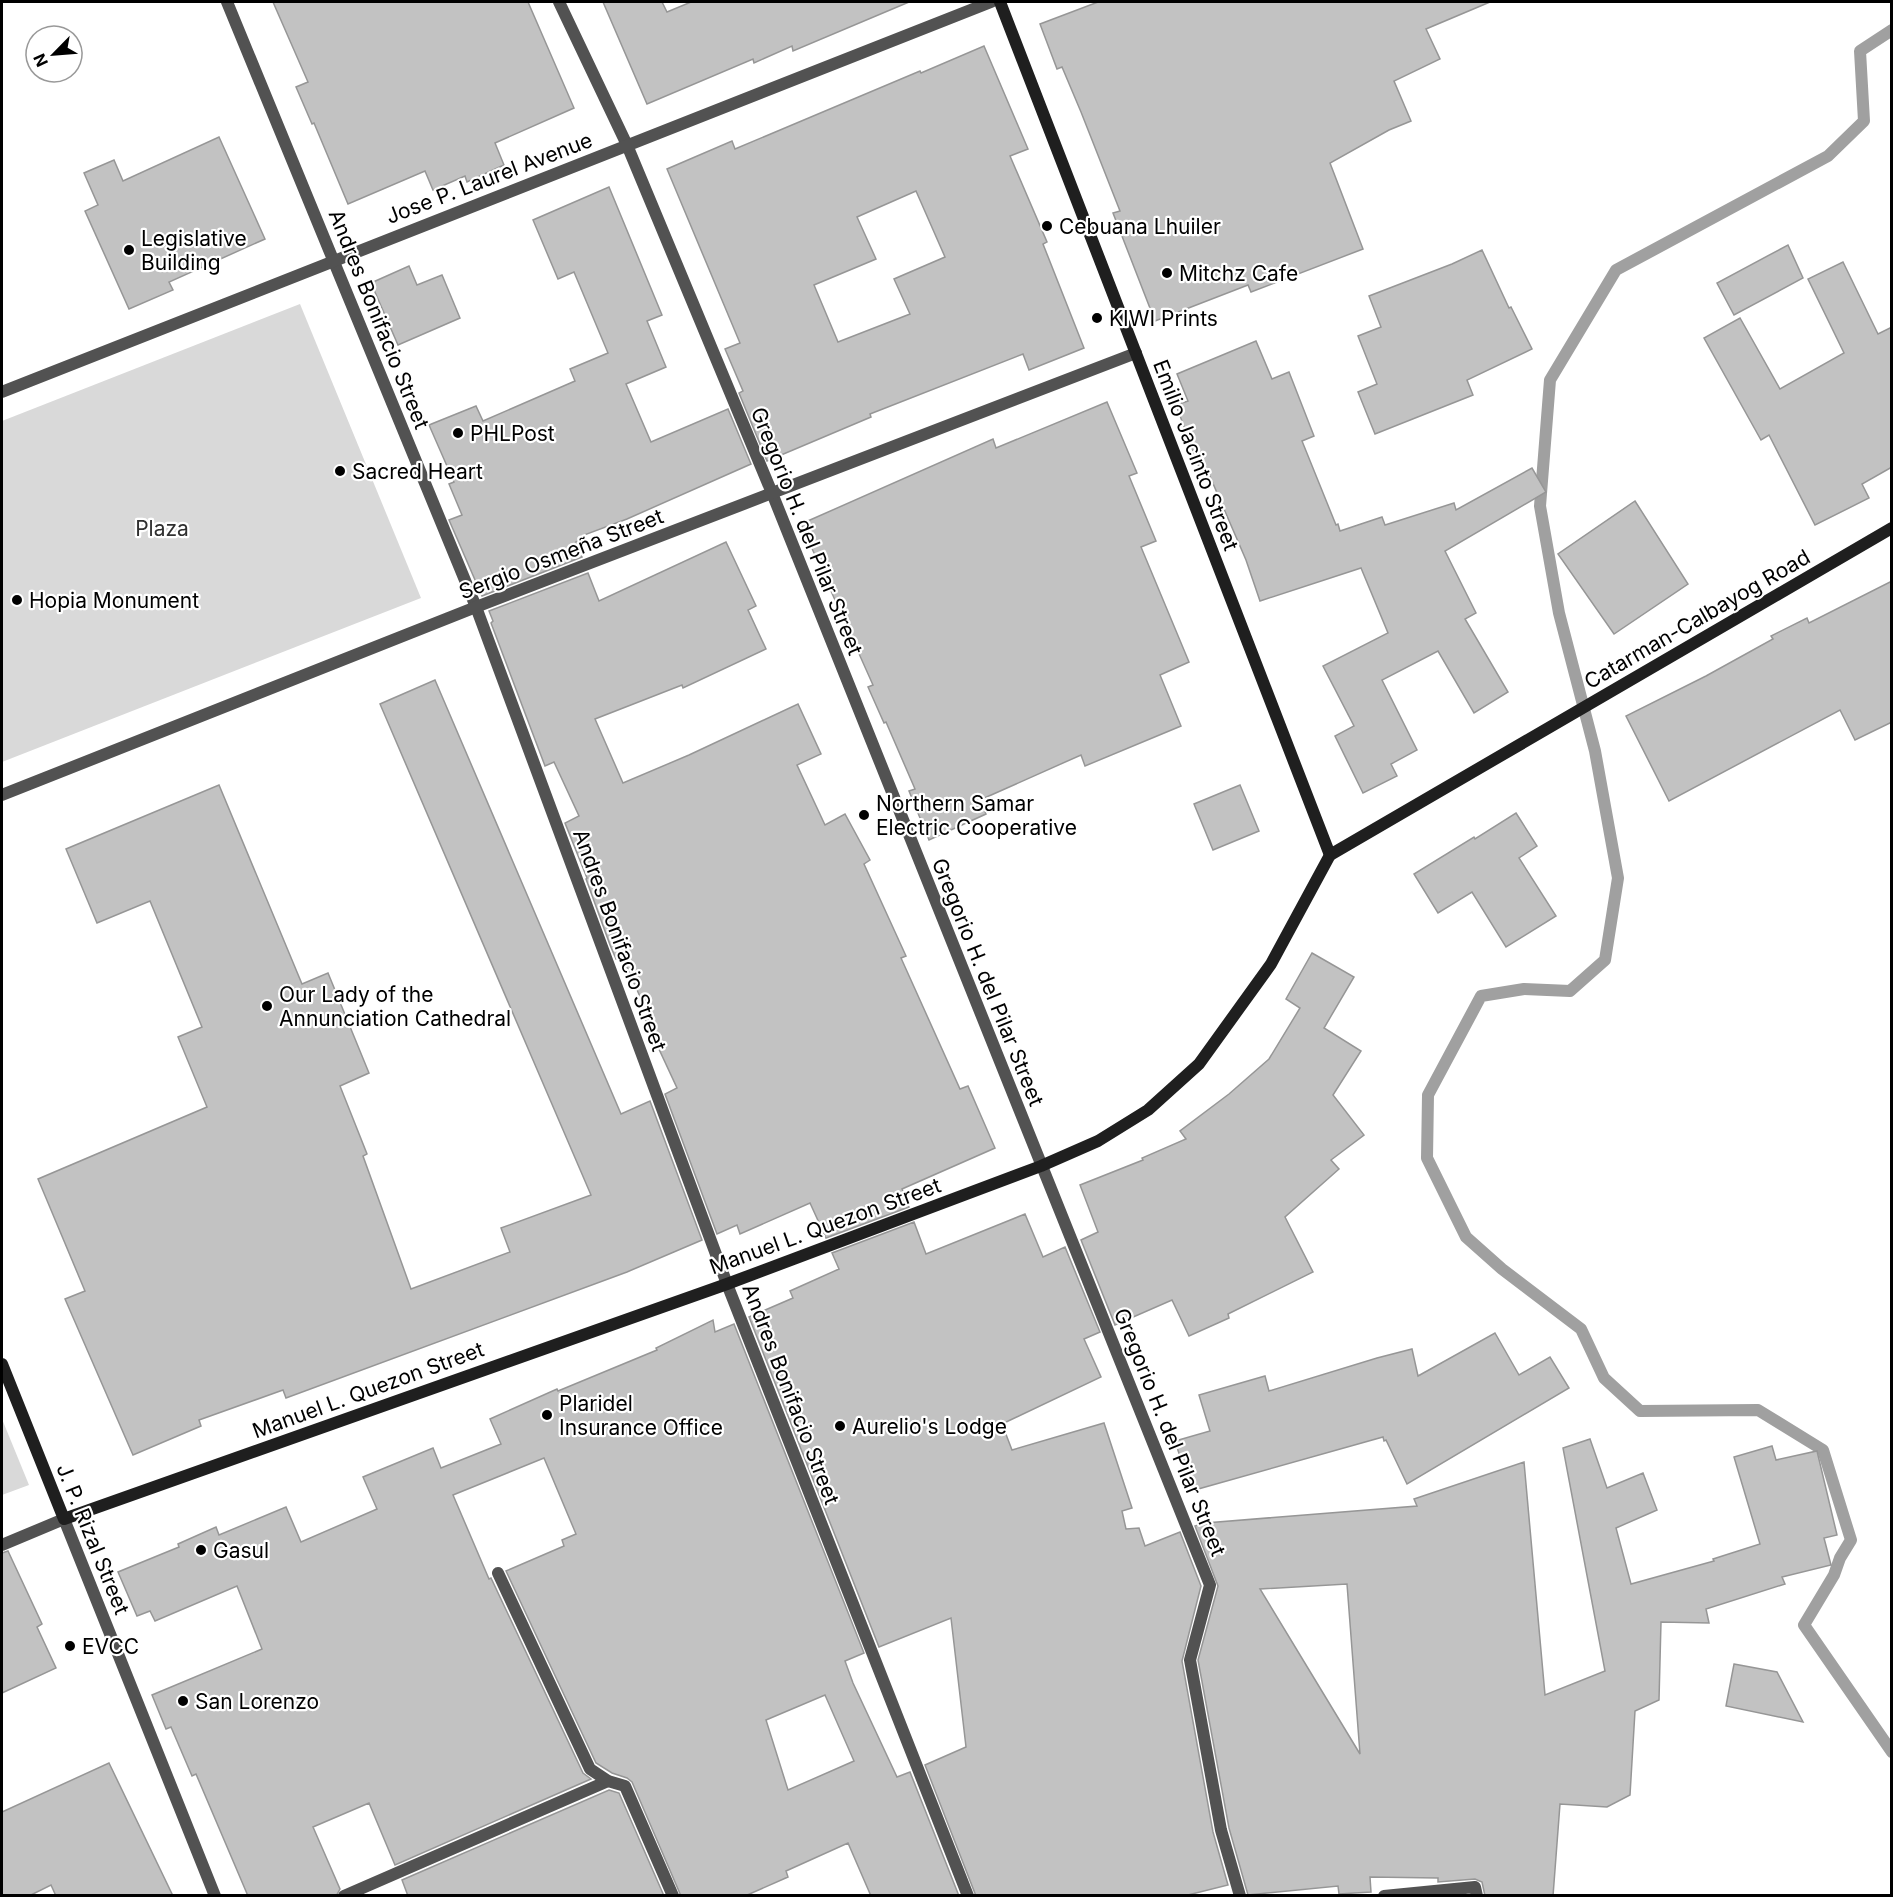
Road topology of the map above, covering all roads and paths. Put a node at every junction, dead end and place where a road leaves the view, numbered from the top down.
1 (227, 2) edge
2 (559, 2) edge
3 (991, 2) edge
4 (1000, 2) edge
5 (627, 145) junction
6 (333, 260) junction
7 (1136, 353) junction
8 (2, 392) edge
9 (772, 493) junction
10 (1892, 528) edge
11 (476, 607) junction
12 (2, 795) edge
13 (1330, 855) junction
14 (1041, 1166) junction
15 (727, 1284) junction
16 (2, 1364) edge
17 (64, 1519) junction
18 (2, 1545) edge
19 (498, 1574) dead end
20 (608, 1781) junction
21 (216, 1896) edge
22 (344, 1896) edge
23 (673, 1896) edge
24 (968, 1896) edge
25 (1240, 1896) edge
26 (1384, 1896) edge
27 (1478, 1896) edge

1 - 6 street, Andres Bonifacio Street
2 - 5 street, Gregorio H. del Pilar Street
3 - 5 street, Jose P. Laurel Avenue
4 - 7 main road, Emilio Jacinto Street
5 - 6 street, Jose P. Laurel Avenue
5 - 9 street, Gregorio H. del Pilar Street
6 - 8 street, Jose P. Laurel Avenue
6 - 11 street, Andres Bonifacio Street
7 - 9 street, Sergio Osmeña Street
7 - 13 main road, Emilio Jacinto Street
9 - 11 street, Sergio Osmeña Street
9 - 14 street, Gregorio H. del Pilar Street
10 - 13 main road, Catarman-Calbayog Road
11 - 12 street, Sergio Osmeña Street
11 - 15 street, Andres Bonifacio Street
13 - 14 main road, Manuel L. Quezon Street
14 - 15 main road, Manuel L. Quezon Street
14 - 25 street, Gregorio H. del Pilar Street
15 - 17 main road, Manuel L. Quezon Street
15 - 24 street, Andres Bonifacio Street
16 - 17 main road, J. P. Rizal Street
17 - 18 street, Manuel L. Quezon Street
17 - 21 street, J. P. Rizal Street
19 - 20 street
20 - 22 street
20 - 23 street
26 - 27 street

